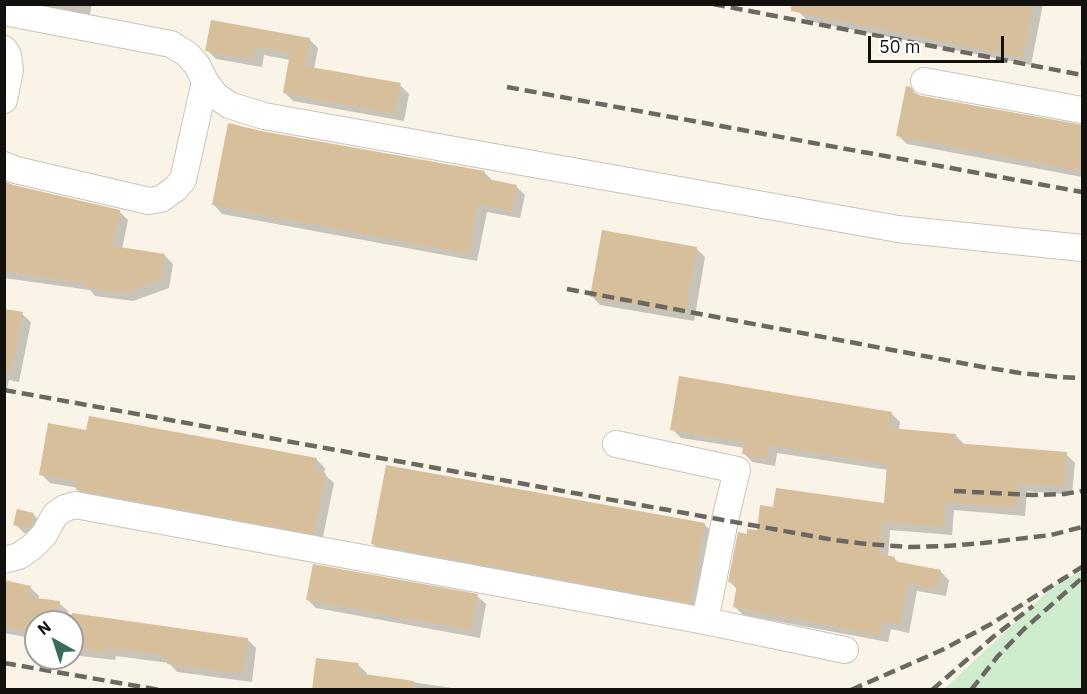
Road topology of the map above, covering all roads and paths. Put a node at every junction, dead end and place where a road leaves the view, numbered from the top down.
1 (4, 12) edge
2 (4, 49) edge
3 (205, 81) junction
4 (924, 81) dead end
5 (4, 100) edge
6 (1083, 110) edge
7 (4, 165) edge
8 (1083, 248) edge
9 (616, 444) dead end
10 (4, 560) edge
11 (705, 621) junction
12 (845, 650) dead end

1 - 3 lane
2 - 5 lane
3 - 7 lane
3 - 8 lane
4 - 6 lane
9 - 11 lane
10 - 11 lane
11 - 12 lane

